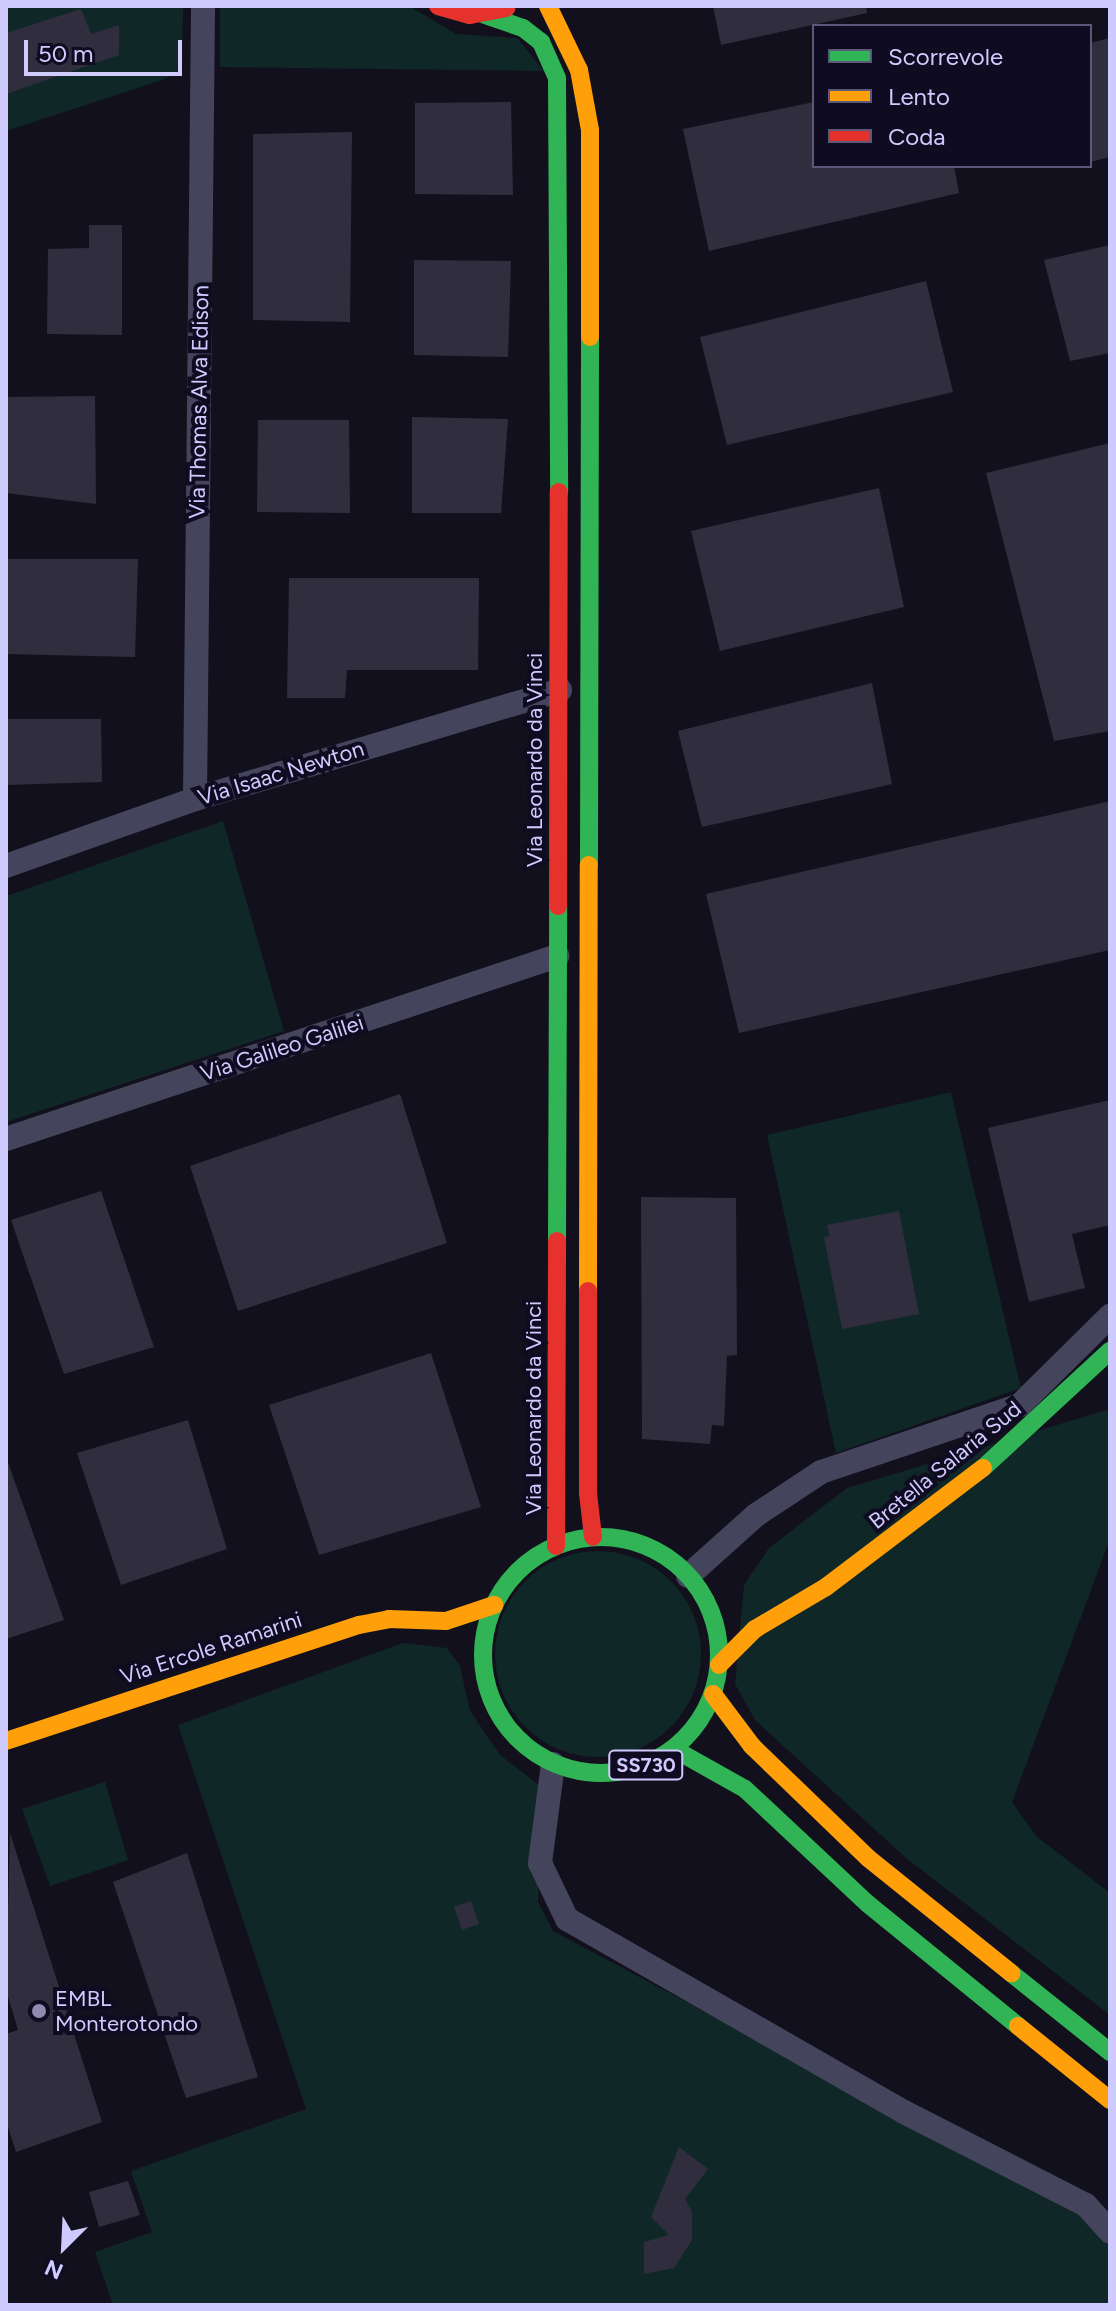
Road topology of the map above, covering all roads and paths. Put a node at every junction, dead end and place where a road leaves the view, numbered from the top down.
1 (203, 6) edge
2 (438, 6) edge
3 (510, 6) edge
4 (548, 6) edge
5 (485, 15) junction
6 (560, 690) junction
7 (195, 799) junction
8 (6, 866) edge
9 (557, 956) junction
10 (6, 1139) edge
11 (1110, 1316) edge
12 (1110, 1351) edge
13 (593, 1537) junction
14 (556, 1546) junction
15 (688, 1576) junction
16 (799, 1602) junction
17 (494, 1605) junction
18 (708, 1605) junction
19 (435, 1622) junction
20 (483, 1664) junction
21 (719, 1665) junction
22 (713, 1694) junction
23 (6, 1741) edge
24 (674, 1749) junction
25 (553, 1764) junction
26 (1106, 2049) edge
27 (1110, 2100) edge
28 (1110, 2232) edge

1 - 7 street, Via Thomas Alva Edison
2 - 5 main road, Via Leonardo da Vinci
3 - 5 main road
4 - 13 main road
5 - 6 main road, Via Leonardo da Vinci
6 - 7 street, Via Isaac Newton
6 - 9 main road, Via Leonardo da Vinci
7 - 8 street, Via Isaac Newton
9 - 10 street, Via Galileo Galilei
9 - 14 main road, Via Leonardo da Vinci
11 - 15 street
12 - 16 main road, Bretella Salaria Sud
13 - 14 main road, SS730
13 - 15 main road, SS730
14 - 17 main road, SS730
15 - 18 main road, SS730
16 - 18 main road, Bretella Salaria Sud
16 - 21 main road, Bretella Salaria Sud
17 - 19 main road, Via Ercole Ramarini
17 - 20 main road, SS730
18 - 21 main road, SS730
19 - 20 main road
19 - 23 main road, Via Ercole Ramarini
20 - 25 main road, SS730
21 - 22 main road, SS730
22 - 24 main road, SS730
22 - 26 main road
24 - 25 main road, SS730
24 - 27 main road, SS730
25 - 28 street

